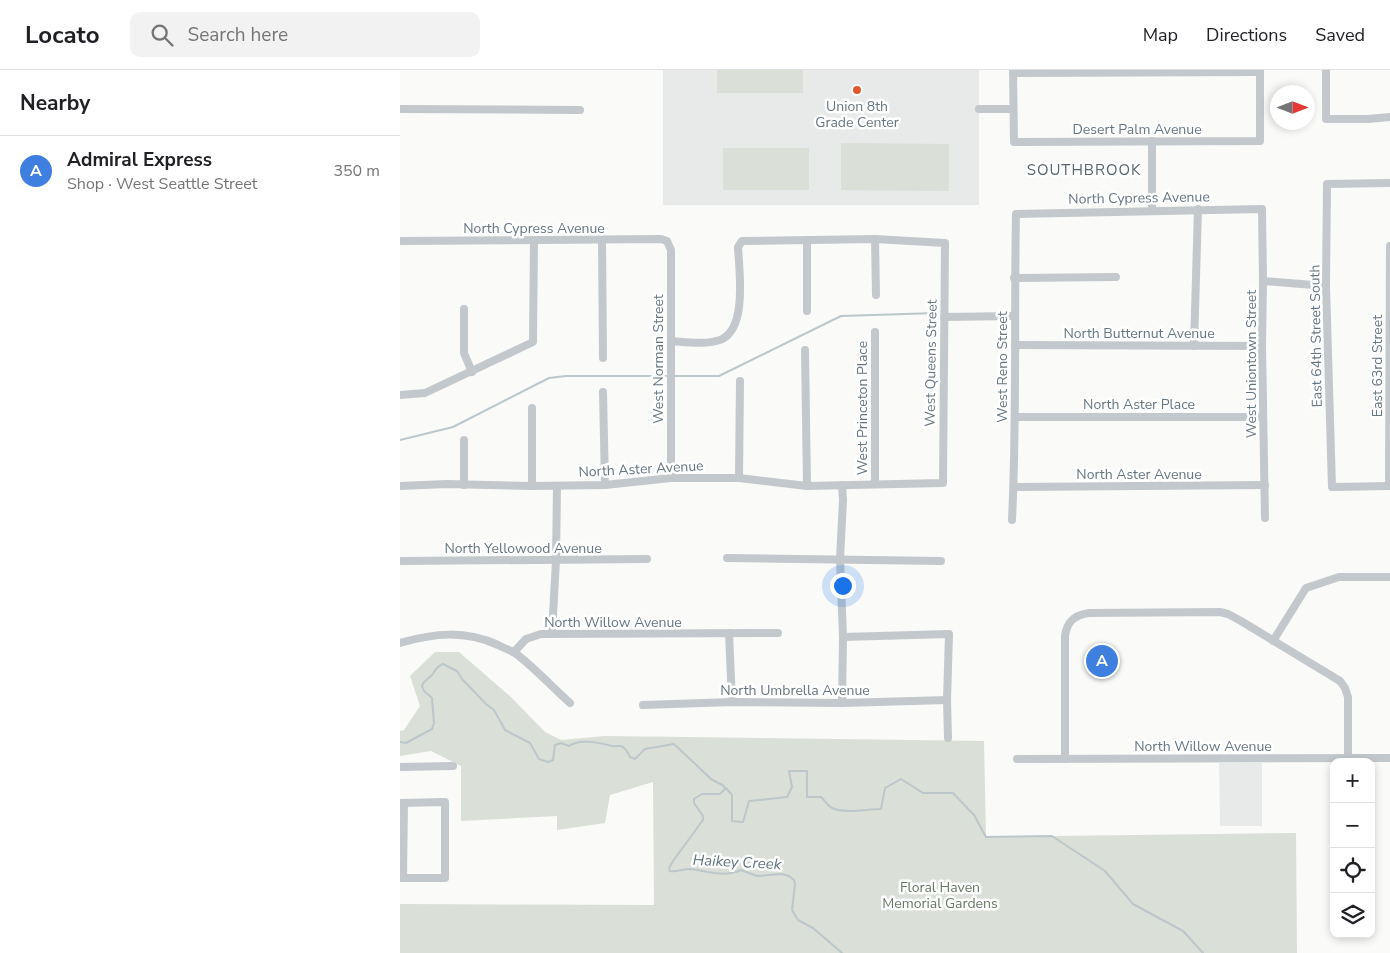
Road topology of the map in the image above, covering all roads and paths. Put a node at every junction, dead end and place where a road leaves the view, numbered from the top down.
1 (1326, 70) edge
2 (1013, 71) edge
3 (1082, 71) edge
4 (1260, 71) edge
5 (400, 109) edge
6 (979, 109) dead end
7 (1013, 109) junction
8 (580, 110) dead end
9 (1390, 117) edge
10 (1152, 141) junction
11 (1390, 183) edge
12 (1198, 209) junction
13 (1262, 209) joint
14 (1152, 210) junction
15 (1016, 214) joint
16 (534, 240) junction
17 (602, 240) junction
18 (807, 240) junction
19 (876, 240) junction
20 (400, 241) edge
21 (667, 242) joint
22 (1390, 246) edge
23 (1116, 277) dead end
24 (1014, 278) junction
25 (1263, 281) junction
26 (1326, 286) junction
27 (876, 295) dead end
28 (464, 309) dead end
29 (807, 311) dead end
30 (1015, 316) junction
31 (944, 317) junction
32 (875, 332) dead end
33 (671, 341) junction
34 (1015, 345) junction
35 (1194, 346) junction
36 (1262, 346) junction
37 (805, 350) dead end
38 (602, 358) dead end
39 (472, 372) junction
40 (740, 381) dead end
41 (603, 392) dead end
42 (400, 395) edge
43 (532, 408) dead end
44 (1015, 417) junction
45 (1263, 417) junction
46 (464, 440) dead end
47 (671, 478) junction
48 (738, 478) junction
49 (875, 483) junction
50 (942, 483) joint
51 (464, 484) junction
52 (605, 485) junction
53 (842, 485) junction
54 (1265, 485) junction
55 (400, 486) edge
56 (532, 486) junction
57 (557, 486) junction
58 (807, 486) junction
59 (1390, 486) edge
60 (1014, 487) junction
61 (1265, 518) dead end
62 (1012, 520) dead end
63 (727, 558) dead end
64 (647, 559) dead end
65 (556, 560) junction
66 (840, 560) junction
67 (400, 561) edge
68 (941, 561) dead end
69 (1390, 577) edge
70 (729, 633) junction
71 (778, 633) dead end
72 (552, 634) junction
73 (843, 637) junction
74 (1273, 641) junction
75 (400, 643) edge
76 (514, 652) junction
77 (946, 700) junction
78 (732, 702) junction
79 (570, 703) dead end
80 (842, 703) junction
81 (643, 705) dead end
82 (948, 738) dead end
83 (1330, 758) edge
84 (1348, 758) edge
85 (1375, 758) edge
86 (1390, 758) edge
87 (1017, 759) dead end
88 (1065, 759) junction
89 (453, 766) dead end
90 (400, 767) edge
91 (402, 802) edge
92 (402, 878) edge

1 - 9 street
2 - 3 street
2 - 7 street
3 - 4 street
4 - 10 street, Desert Palm Avenue
5 - 8 street
6 - 7 street
7 - 10 street, Desert Palm Avenue
10 - 14 street
11 - 26 street, East 64th Street South
12 - 13 street, North Cypress Avenue
12 - 14 street, North Cypress Avenue
12 - 35 street
13 - 25 street, West Uniontown Street
14 - 15 street, North Cypress Avenue
15 - 24 street, West Reno Street
16 - 17 street, North Cypress Avenue
16 - 20 street, North Cypress Avenue
16 - 39 street
17 - 21 street, North Cypress Avenue
17 - 38 street
18 - 19 street
18 - 29 street
18 - 33 street
19 - 27 street
19 - 31 street, West Queens Street
21 - 33 street, West Norman Street
22 - 59 street, East 63rd Street
23 - 24 street
24 - 30 street, West Reno Street
25 - 26 street
25 - 36 street, West Uniontown Street
26 - 59 street, East 64th Street South
28 - 39 street
30 - 31 street
30 - 34 street, West Reno Street
31 - 50 street, West Queens Street
32 - 49 street, West Princeton Place
33 - 47 street, West Norman Street
34 - 35 street, North Butternut Avenue
34 - 44 street, West Reno Street
35 - 36 street, North Butternut Avenue
36 - 45 street, West Uniontown Street
37 - 58 street
39 - 42 street
40 - 48 street
41 - 52 street
43 - 56 street
44 - 45 street, North Aster Place
44 - 60 street, West Reno Street
45 - 54 street, West Uniontown Street
46 - 51 street
47 - 48 street, North Aster Avenue
47 - 52 street, North Aster Avenue
48 - 58 street, North Aster Avenue
49 - 50 street, North Aster Avenue
49 - 53 street, North Aster Avenue
51 - 55 street, North Aster Avenue
51 - 56 street, North Aster Avenue
52 - 57 street, North Aster Avenue
53 - 58 street, North Aster Avenue
53 - 66 street
54 - 60 street, North Aster Avenue
54 - 61 street, West Uniontown Street
56 - 57 street, North Aster Avenue
57 - 65 street
60 - 62 street, West Reno Street
63 - 66 street
64 - 65 street, North Yellowood Avenue
65 - 67 street, North Yellowood Avenue
65 - 72 street
66 - 68 street
66 - 73 street
69 - 74 street
70 - 71 street, North Willow Avenue
70 - 72 street, North Willow Avenue
70 - 78 street
72 - 76 street, North Willow Avenue
73 - 77 street
73 - 80 street
74 - 84 street
74 - 88 street
75 - 76 street
76 - 79 street
77 - 80 street, North Umbrella Avenue
77 - 82 street
78 - 80 street, North Umbrella Avenue
78 - 81 street, North Umbrella Avenue
83 - 88 street, North Willow Avenue
85 - 86 street, North Willow Avenue
87 - 88 street, North Willow Avenue
89 - 90 street
91 - 92 street
91 - 92 street

